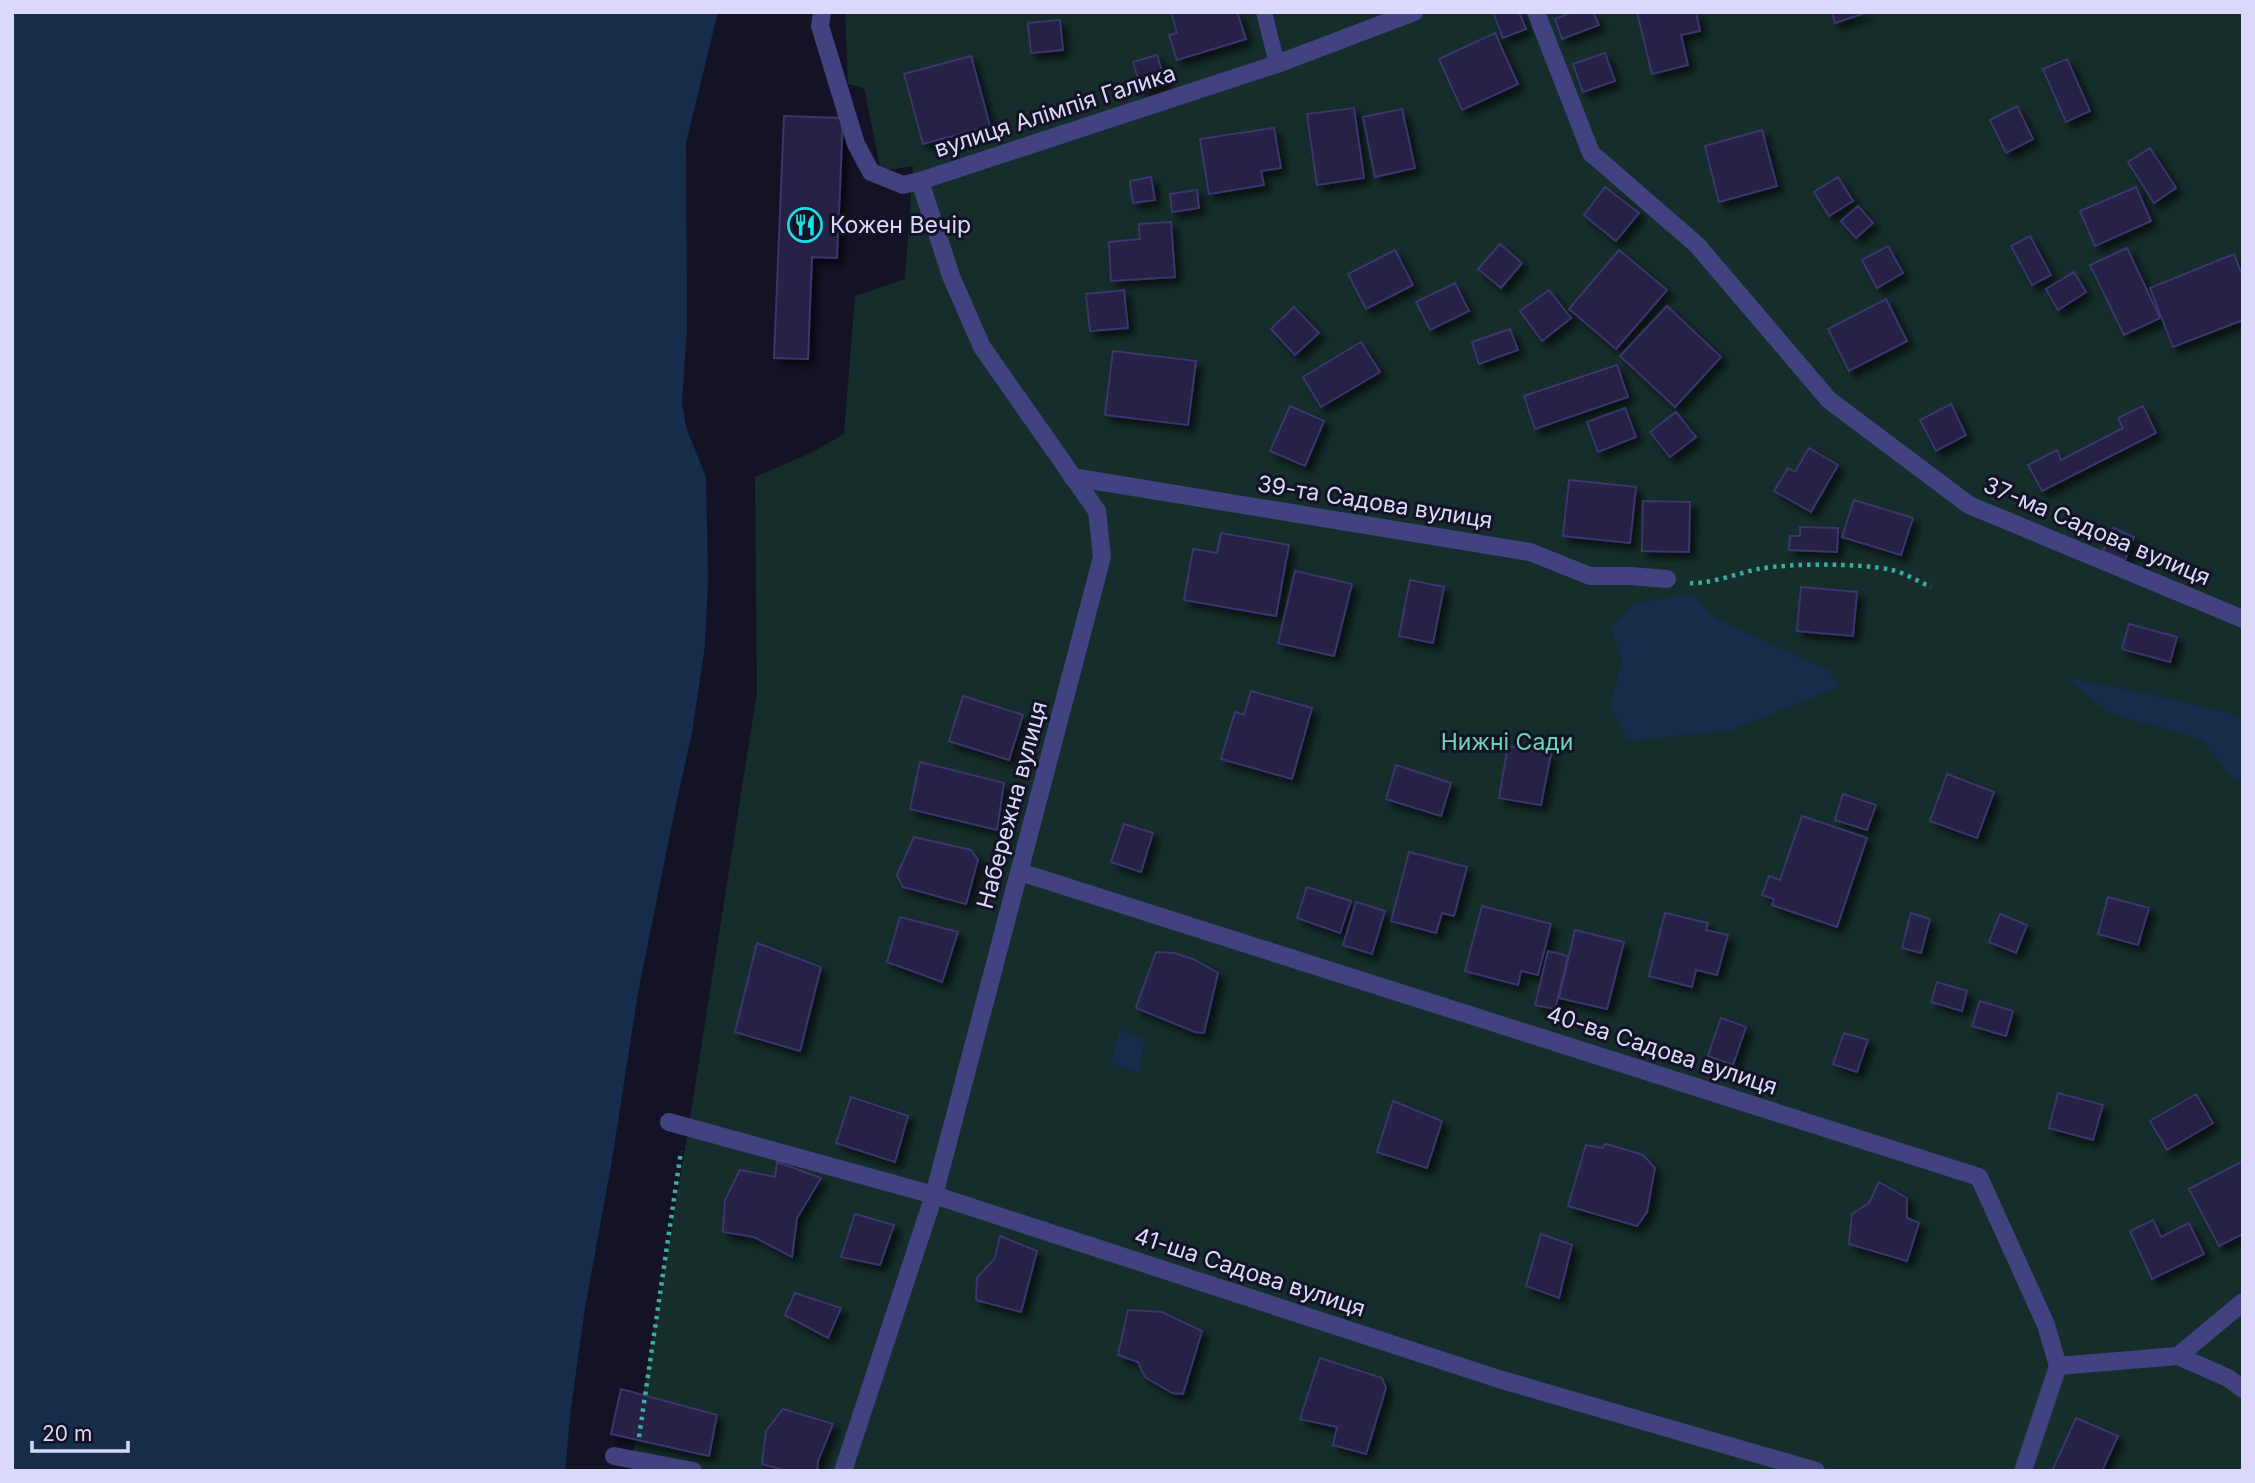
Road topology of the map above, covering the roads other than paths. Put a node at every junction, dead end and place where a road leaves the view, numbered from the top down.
1 (822, 12) edge
2 (1264, 12) edge
3 (1414, 12) edge
4 (1536, 12) edge
5 (1277, 64) junction
6 (920, 181) junction
7 (1072, 477) junction
8 (1667, 579) road end
9 (2243, 619) edge
10 (1020, 872) junction
11 (676, 1124) road end
12 (934, 1195) junction
13 (2243, 1302) edge
14 (2178, 1356) junction
15 (2058, 1366) junction
16 (2243, 1389) edge
17 (614, 1456) dead end
18 (693, 1471) edge
19 (843, 1471) edge
20 (1816, 1471) edge
21 (2023, 1471) edge

1 - 6 street, вулиця Алімпія Галика
2 - 5 lane
3 - 5 street, вулиця Алімпія Галика
4 - 9 street, 37-ма Садова вулиця
5 - 6 street, вулиця Алімпія Галика
6 - 7 street, Набережна вулиця
7 - 8 street, 39-та Садова вулиця
7 - 10 street, Набережна вулиця
10 - 12 street, Набережна вулиця
10 - 15 street, 40-ва Садова вулиця
11 - 12 street, 41-ша Садова вулиця
12 - 19 street, Набережна вулиця
12 - 20 street, 41-ша Садова вулиця
13 - 14 street
14 - 15 street
14 - 16 street
15 - 21 street
17 - 18 street

